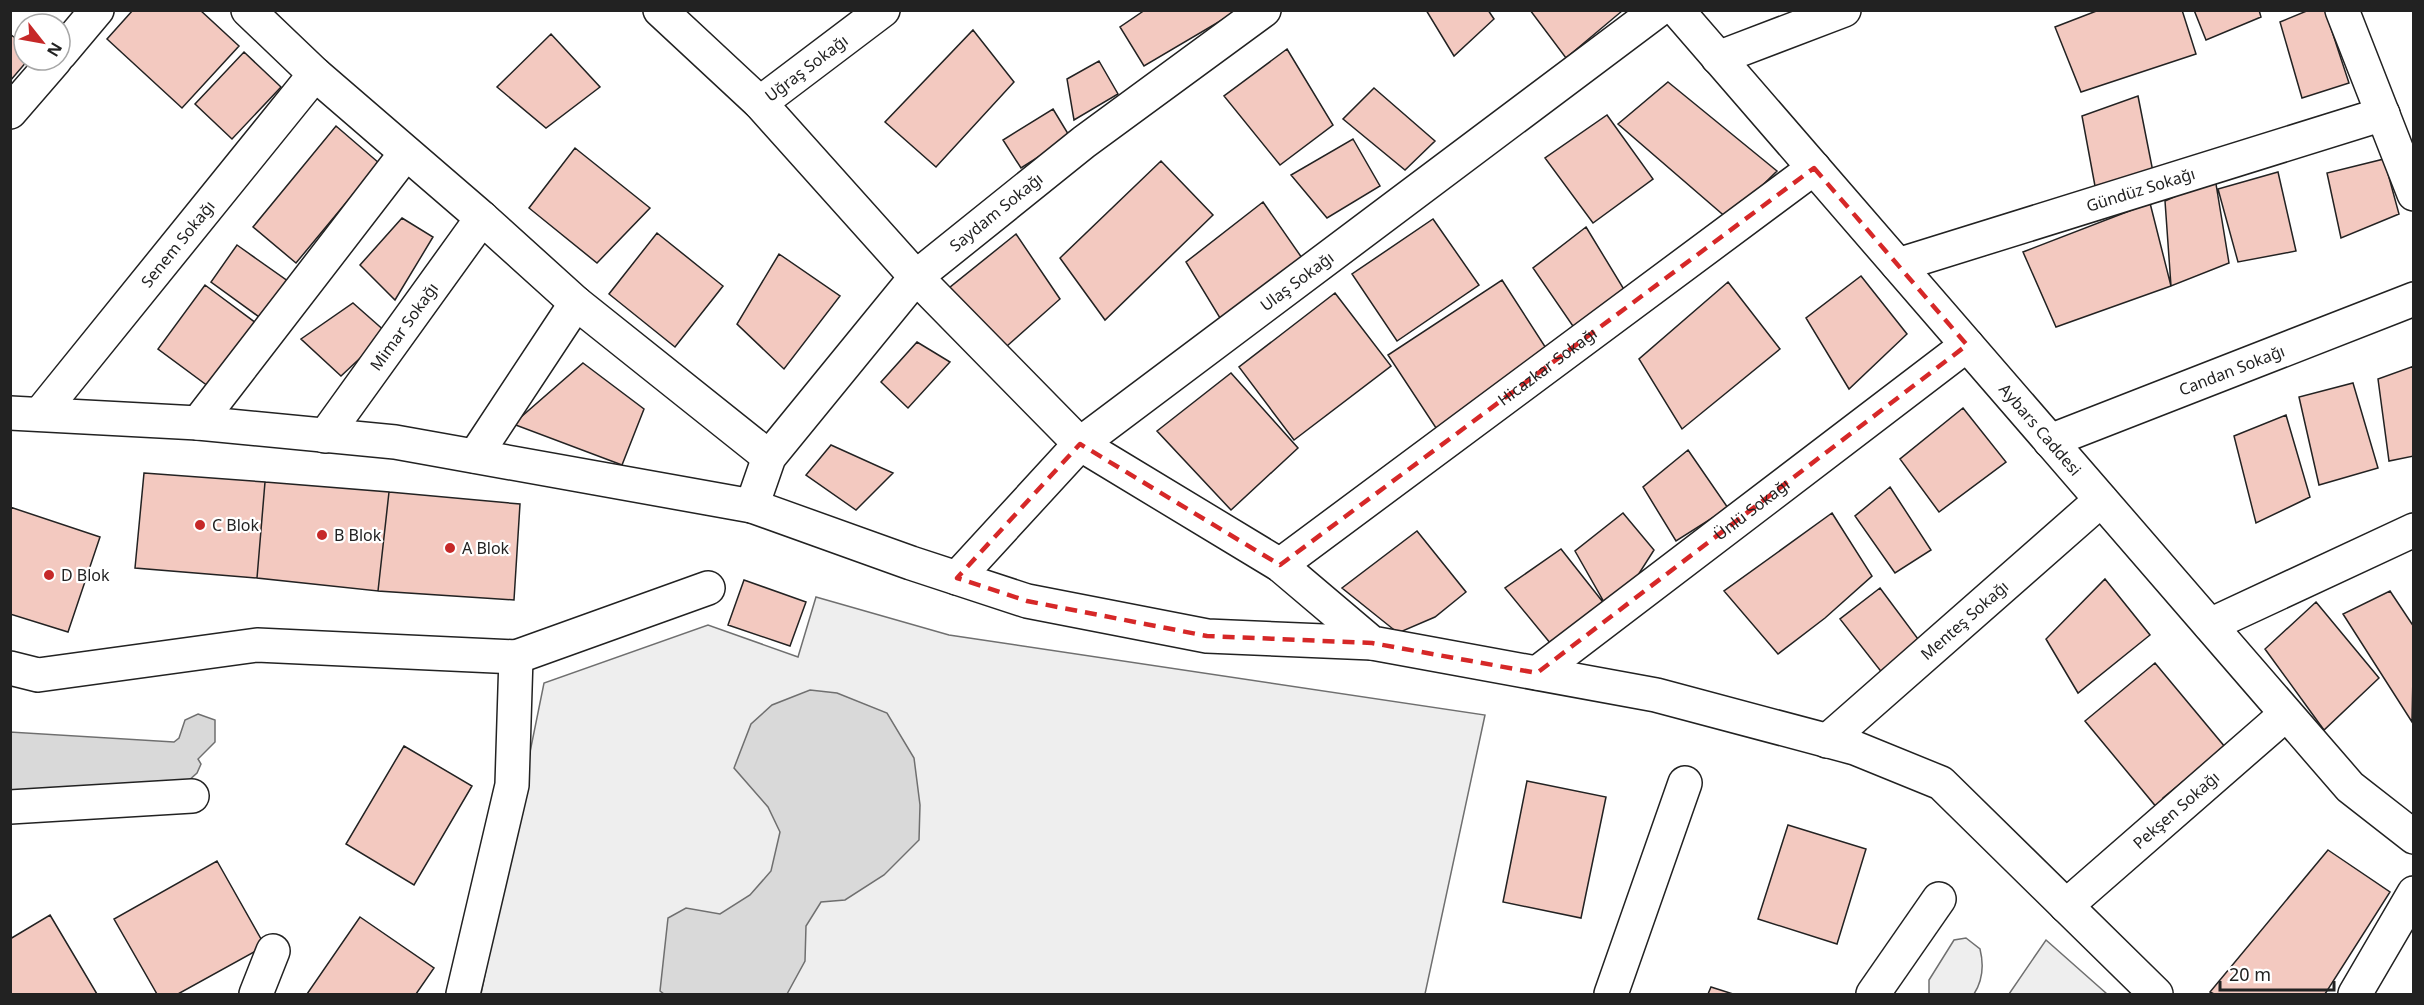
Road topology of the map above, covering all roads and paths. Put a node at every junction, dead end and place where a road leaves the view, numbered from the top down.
1 (97, 10) edge
2 (249, 10) edge
3 (660, 10) edge
4 (883, 10) edge
5 (1264, 10) edge
6 (1658, 10) edge
7 (1677, 10) edge
8 (1844, 10) edge
9 (2342, 10) edge
10 (72, 40) edge
11 (1718, 58) junction
12 (45, 72) edge
13 (315, 74) junction
14 (760, 103) junction
15 (10, 112) edge
16 (2383, 114) junction
17 (406, 153) junction
18 (1814, 168) junction
19 (2414, 194) edge
20 (482, 218) junction
21 (1898, 265) junction
22 (916, 277) junction
23 (2414, 298) edge
24 (576, 303) junction
25 (1967, 345) junction
26 (25, 414) edge
27 (198, 423) junction
28 (325, 436) junction
29 (2050, 441) junction
30 (1080, 444) junction
31 (475, 456) junction
32 (769, 457) junction
33 (2101, 500) junction
34 (752, 506) junction
35 (2414, 530) edge
36 (1280, 565) junction
37 (957, 578) junction
38 (708, 588) dead end
39 (2210, 625) junction
40 (1372, 643) junction
41 (516, 657) junction
42 (10, 668) edge
43 (1537, 673) junction
44 (2286, 714) junction
45 (1827, 741) junction
46 (1685, 783) dead end
47 (192, 796) dead end
48 (10, 807) edge
49 (2414, 837) edge
50 (2414, 893) edge
51 (1939, 899) dead end
52 (2066, 906) junction
53 (273, 951) dead end
54 (2149, 992) edge
55 (256, 994) edge
56 (463, 994) edge
57 (1611, 994) edge
58 (1873, 994) edge
59 (2355, 994) edge

1 - 10 street
2 - 13 street
3 - 14 street
4 - 14 street, Uğraş Sokağı
5 - 22 street, Saydam Sokağı
6 - 30 street, Ulaş Sokağı
7 - 11 street, Aybars Caddesi
8 - 11 street
9 - 16 street
11 - 18 street, Aybars Caddesi
12 - 15 street
13 - 17 street
13 - 26 street, Senem Sokağı
14 - 22 street
16 - 19 street
16 - 21 street, Gündüz Sokağı
17 - 20 street
17 - 27 street
18 - 21 street, Aybars Caddesi
18 - 36 street, Hicazkar Sokağı
20 - 24 street
20 - 28 street, Mimar Sokağı
21 - 25 street, Aybars Caddesi
22 - 30 street
22 - 32 street, Saydam Sokağı
23 - 29 street, Candan Sokağı
24 - 31 street
24 - 32 street
25 - 29 street, Aybars Caddesi
25 - 43 street, Ünlü Sokağı
26 - 27 street
27 - 28 street
28 - 31 street
29 - 33 street, Aybars Caddesi
30 - 36 street
30 - 37 street, Ulaş Sokağı
31 - 34 street
32 - 34 street
33 - 39 street, Aybars Caddesi
33 - 45 street, Menteş Sokağı
34 - 37 street
35 - 39 street
36 - 40 street
37 - 40 street
38 - 41 street
39 - 44 street, Aybars Caddesi
40 - 43 street
41 - 42 street
41 - 56 street
43 - 45 street
44 - 49 street, Aybars Caddesi
44 - 52 street, Pekşen Sokağı
45 - 52 street
46 - 57 street
47 - 48 street
50 - 59 street
51 - 58 street
52 - 54 street
53 - 55 street

